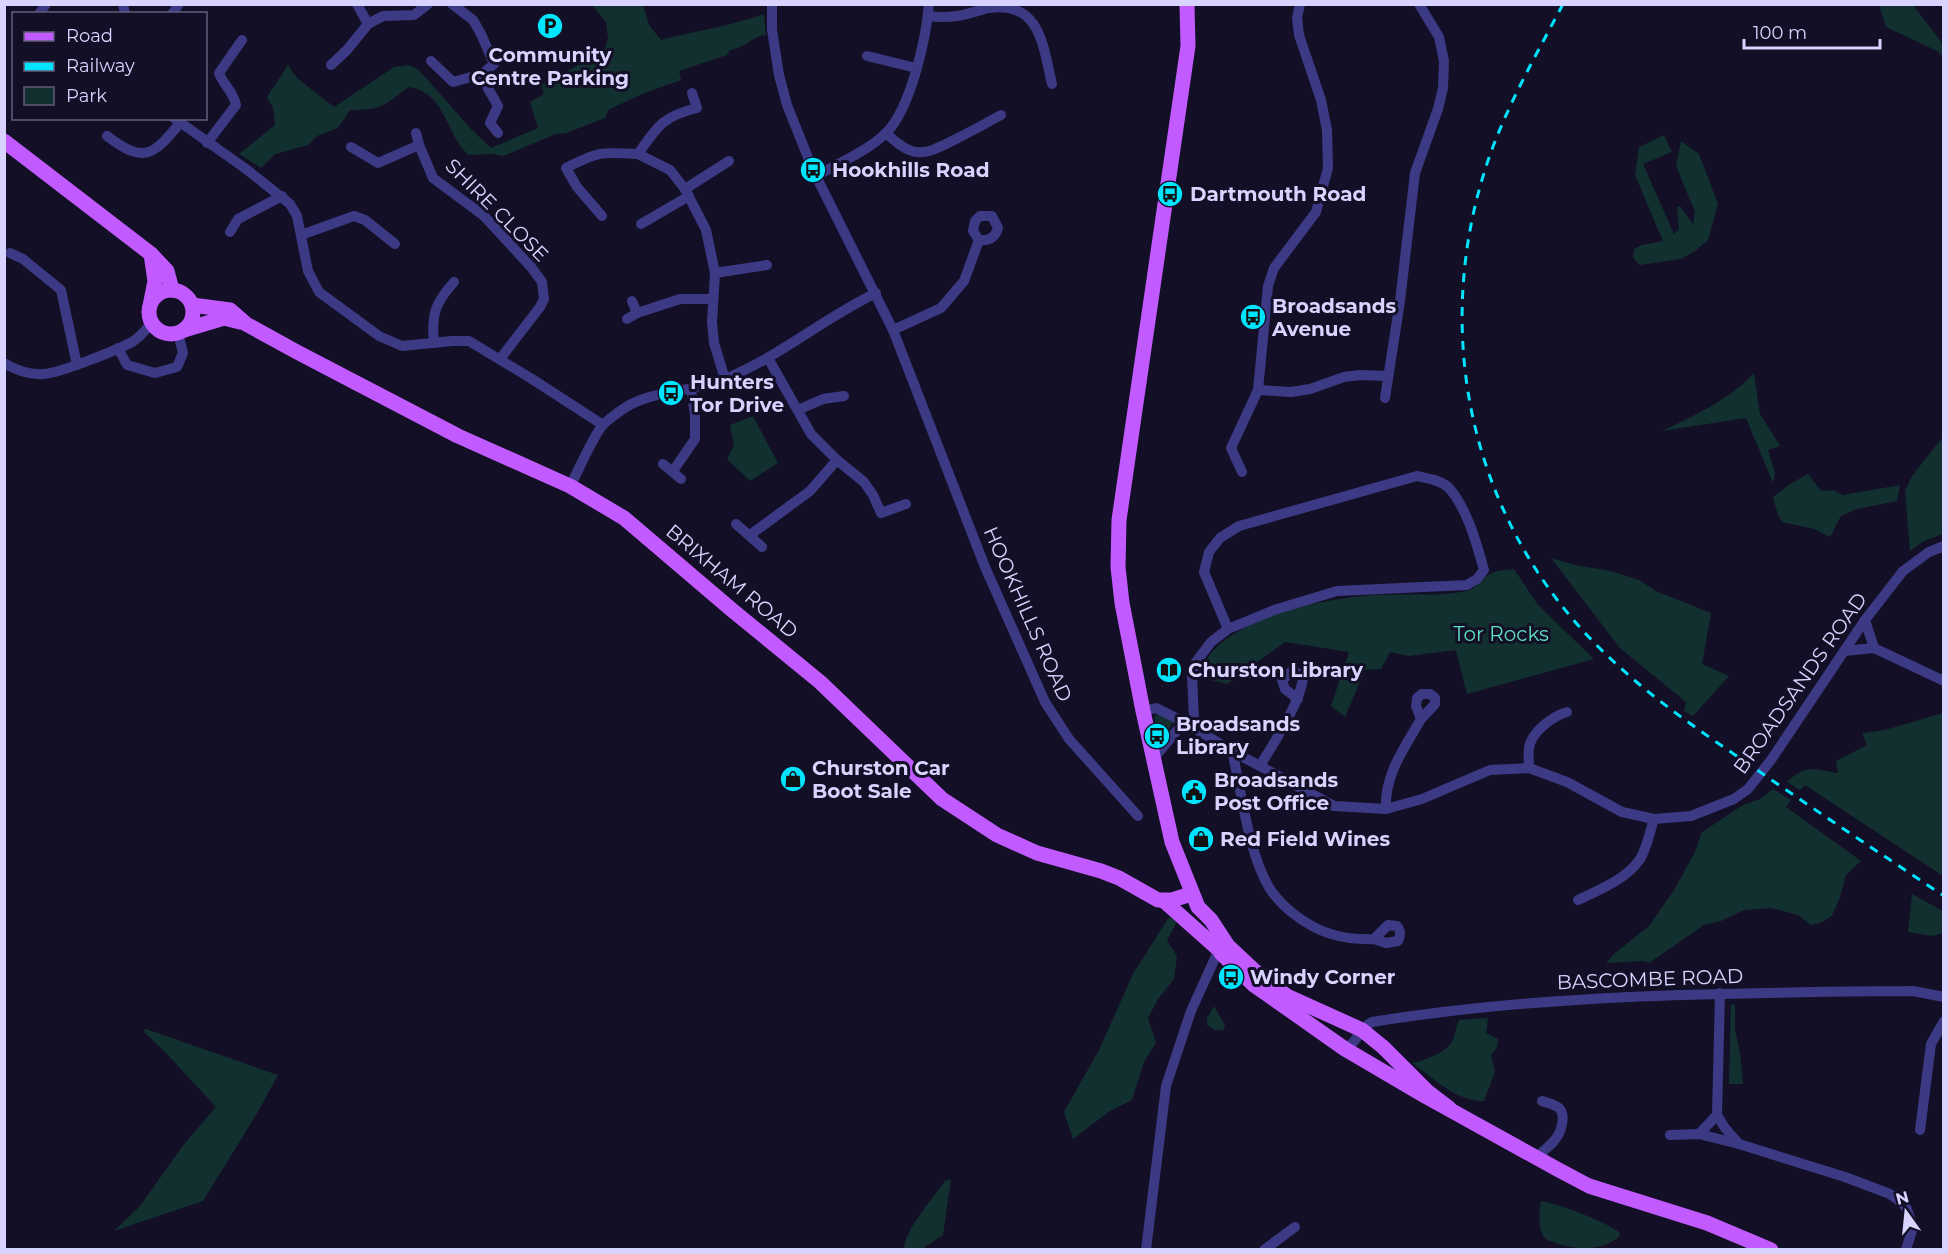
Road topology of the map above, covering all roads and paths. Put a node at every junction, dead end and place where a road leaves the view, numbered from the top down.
1 (357, 4) edge
2 (428, 4) edge
3 (452, 4) edge
4 (772, 4) edge
5 (929, 4) edge
6 (1187, 4) edge
7 (1300, 4) edge
8 (1419, 4) edge
9 (928, 16) junction
10 (368, 24) junction
11 (242, 40) dead end
12 (867, 56) dead end
13 (431, 61) dead end
14 (331, 65) dead end
15 (916, 68) junction
16 (483, 74) junction
17 (1052, 84) dead end
18 (692, 93) dead end
19 (1000, 115) dead end
20 (177, 121) edge
21 (416, 133) dead end
22 (498, 133) dead end
23 (886, 133) junction
24 (108, 136) dead end
25 (4, 141) edge
26 (207, 143) junction
27 (419, 145) junction
28 (351, 147) dead end
29 (638, 154) junction
30 (729, 161) dead end
31 (816, 176) junction
32 (687, 193) junction
33 (282, 196) junction
34 (602, 216) dead end
35 (641, 224) dead end
36 (230, 232) dead end
37 (301, 235) junction
38 (979, 240) dead end
39 (395, 244) dead end
40 (10, 253) dead end
41 (151, 254) junction
42 (767, 265) dead end
43 (715, 273) junction
44 (454, 282) dead end
45 (172, 290) junction
46 (876, 293) junction
47 (713, 299) junction
48 (152, 301) junction
49 (632, 301) dead end
50 (192, 305) junction
51 (246, 324) junction
52 (152, 328) junction
53 (893, 330) junction
54 (181, 331) junction
55 (434, 343) junction
56 (118, 348) junction
57 (768, 358) junction
58 (500, 359) junction
59 (4, 363) edge
60 (77, 365) junction
61 (1388, 376) junction
62 (725, 380) junction
63 (691, 390) junction
64 (1258, 390) junction
65 (844, 396) dead end
66 (1385, 398) dead end
67 (798, 410) junction
68 (603, 425) junction
69 (837, 460) junction
70 (663, 464) dead end
71 (673, 471) junction
72 (1242, 472) dead end
73 (681, 479) dead end
74 (570, 486) junction
75 (906, 504) dead end
76 (736, 524) dead end
77 (750, 535) junction
78 (1944, 546) edge
79 (762, 547) dead end
80 (1865, 620) junction
81 (1228, 629) junction
82 (1874, 648) junction
83 (1844, 651) junction
84 (1944, 681) edge
85 (1298, 699) dead end
86 (1143, 711) junction
87 (1567, 712) dead end
88 (1421, 719) dead end
89 (1187, 724) junction
90 (1232, 751) junction
91 (1154, 758) junction
92 (1260, 766) junction
93 (1529, 768) junction
94 (1386, 809) junction
95 (1138, 816) dead end
96 (1654, 819) junction
97 (1578, 900) dead end
98 (1164, 901) junction
99 (1195, 901) junction
100 (1374, 939) dead end
101 (1222, 949) junction
102 (1720, 993) junction
103 (1944, 997) edge
104 (1944, 1021) edge
105 (1362, 1030) junction
106 (1346, 1049) junction
107 (1542, 1101) dead end
108 (1449, 1108) junction
109 (1717, 1115) junction
110 (1920, 1130) dead end
111 (1699, 1134) junction
112 (1670, 1135) dead end
113 (1739, 1144) junction
114 (1537, 1158) junction
115 (1295, 1227) dead end
116 (1146, 1250) edge
117 (1264, 1250) edge
118 (1771, 1250) edge
119 (1906, 1250) edge

1 - 10 street
2 - 10 street
3 - 16 street
4 - 31 street, HOOKHILLS ROAD
5 - 9 street
6 - 86 main road
7 - 64 street
8 - 61 street
9 - 15 street
9 - 17 street
10 - 14 street
11 - 26 street
12 - 15 street
13 - 16 street
15 - 23 street
16 - 22 street
18 - 29 street
19 - 23 street
20 - 24 street
20 - 26 street
21 - 27 street, SHIRE CLOSE
23 - 31 street
25 - 41 main road, BRIXHAM ROAD
26 - 33 street
27 - 28 street
27 - 58 street, SHIRE CLOSE
29 - 32 street
29 - 34 street
30 - 32 street
31 - 46 street, HOOKHILLS ROAD
32 - 35 street
32 - 43 street
33 - 36 street
33 - 37 street
37 - 39 street
37 - 55 street
38 - 53 street
40 - 60 street
41 - 45 main road, BRIXHAM ROAD
41 - 48 main road
42 - 43 street
43 - 47 street
44 - 55 street
45 - 48 main road
45 - 50 main road, BRIXHAM ROAD
46 - 53 street, HOOKHILLS ROAD
46 - 57 street
47 - 49 street
47 - 62 street
48 - 52 main road
50 - 51 main road, BRIXHAM ROAD
50 - 54 main road
51 - 54 main road, BRIXHAM ROAD
51 - 74 main road, BRIXHAM ROAD
52 - 54 main road, BRIXHAM ROAD
52 - 56 street
53 - 95 street, HOOKHILLS ROAD
54 - 56 street
55 - 58 street
56 - 60 street
57 - 62 street
57 - 67 street
58 - 68 street
59 - 60 street
61 - 64 street
61 - 66 street
62 - 63 street
63 - 68 street
63 - 71 street
64 - 72 street
65 - 67 street
67 - 69 street
68 - 74 street
69 - 75 street
69 - 77 street
70 - 71 street
71 - 73 street
74 - 98 main road, BRIXHAM ROAD
76 - 77 street
77 - 79 street
78 - 80 street, BROADSANDS ROAD
80 - 82 street
80 - 83 street, BROADSANDS ROAD
81 - 81 street
81 - 89 street
82 - 83 street
82 - 84 street
83 - 96 street, BROADSANDS ROAD
85 - 92 street
86 - 89 street, BROADSANDS ROAD
86 - 91 main road
87 - 93 street
88 - 94 street
89 - 90 street, BROADSANDS ROAD
89 - 91 street
90 - 92 street, BROADSANDS ROAD
90 - 100 street
91 - 99 main road
92 - 94 street, BROADSANDS ROAD
93 - 94 street, BROADSANDS ROAD
93 - 96 street, BROADSANDS ROAD
96 - 97 street
98 - 99 main road
98 - 101 main road, BRIXHAM ROAD
99 - 101 main road
101 - 105 main road
101 - 106 main road
101 - 116 street
102 - 103 street, BASCOMBE ROAD
102 - 105 street, BASCOMBE ROAD
102 - 109 street
104 - 110 street
105 - 106 street
105 - 108 main road
106 - 108 main road
107 - 114 street
108 - 114 main road
109 - 111 street
109 - 113 street
111 - 112 street
111 - 113 street
113 - 119 street
114 - 118 main road
115 - 117 street

